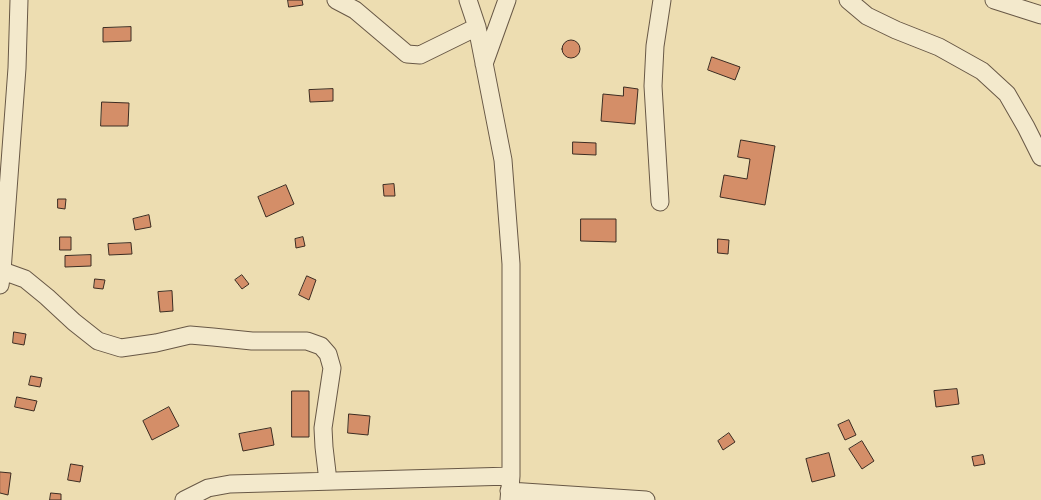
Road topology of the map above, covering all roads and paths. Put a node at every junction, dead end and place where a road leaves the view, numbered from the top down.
1 (19, 0) edge
2 (336, 0) edge
3 (468, 0) edge
4 (507, 0) edge
5 (662, 0) edge
6 (848, 0) edge
7 (994, 0) edge
8 (1041, 15) edge
9 (476, 27) junction
10 (484, 64) junction
11 (1041, 157) edge
12 (660, 202) dead end
13 (1, 275) edge
14 (328, 481) junction
15 (510, 489) edge
16 (184, 500) edge
17 (646, 500) edge

1 - 13 street
2 - 9 street
3 - 9 street
4 - 10 street
5 - 12 street
6 - 11 street
7 - 8 street
9 - 10 street
10 - 15 street
13 - 14 street
14 - 15 street
14 - 16 street
15 - 17 street

